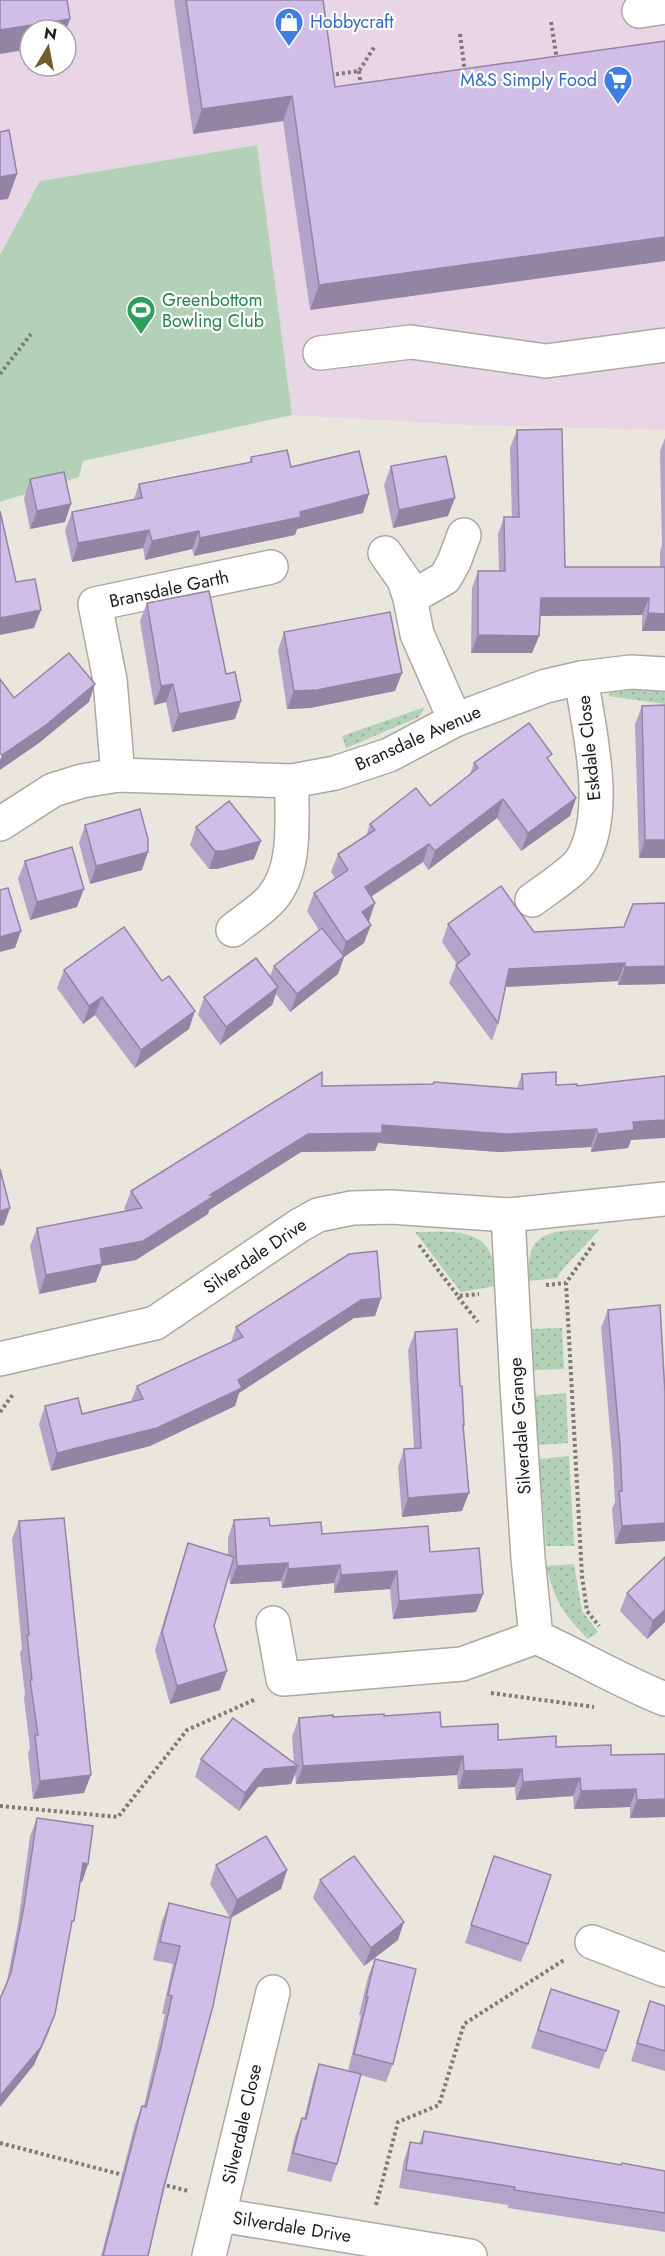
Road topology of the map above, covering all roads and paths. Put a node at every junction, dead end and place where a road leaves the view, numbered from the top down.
1 (551, 22) dead end
2 (460, 34) dead end
3 (375, 46) dead end
4 (557, 63) edge
5 (359, 71) junction
6 (328, 75) edge
7 (465, 75) edge
8 (361, 90) edge
9 (31, 334) dead end
10 (665, 345) edge
11 (320, 353) dead end
12 (0, 375) edge
13 (464, 535) dead end
14 (385, 553) dead end
15 (272, 567) dead end
16 (410, 598) junction
17 (665, 674) edge
18 (581, 678) junction
19 (455, 720) junction
20 (118, 775) junction
21 (291, 781) junction
22 (0, 824) edge
23 (532, 900) dead end
24 (233, 930) dead end
25 (665, 1199) edge
26 (623, 1203) junction
27 (392, 1207) junction
28 (508, 1215) junction
29 (510, 1289) junction
30 (458, 1296) junction
31 (481, 1327) dead end
32 (0, 1359) edge
33 (273, 1623) dead end
34 (536, 1637) junction
35 (611, 1676) junction
36 (283, 1679) junction
37 (486, 1693) dead end
38 (665, 1699) edge
39 (601, 1708) dead end
40 (0, 1806) edge
41 (592, 1942) joint
42 (665, 1970) edge
43 (273, 1992) dead end
44 (0, 2143) edge
45 (138, 2178) edge
46 (160, 2184) edge
47 (222, 2208) junction
48 (366, 2239) junction
49 (209, 2256) edge
50 (470, 2256) edge

1 - 4 path
2 - 7 path
3 - 5 path
5 - 6 path
5 - 8 path
9 - 12 path
10 - 11 street
13 - 16 street
14 - 16 street
15 - 20 street, Bransdale Garth
16 - 19 street
17 - 18 street, Bransdale Avenue
18 - 19 street, Bransdale Avenue
18 - 23 street, Eskdale Close
19 - 21 street, Bransdale Avenue
20 - 21 street, Bransdale Avenue
20 - 22 street, Bransdale Avenue
21 - 24 street
25 - 26 street, Silverdale Drive
26 - 28 street, Silverdale Drive
26 - 35 path
27 - 28 street, Silverdale Drive
27 - 30 path
27 - 32 street, Silverdale Drive
28 - 29 street, Silverdale Grange
29 - 30 path
29 - 34 street, Silverdale Grange
30 - 31 path
33 - 36 street
34 - 35 street
34 - 36 street
35 - 38 street
36 - 40 path
37 - 39 path
41 - 42 street
41 - 48 path
43 - 47 street, Silverdale Close
44 - 45 path
46 - 47 path
47 - 48 street, Silverdale Drive
47 - 49 street, Silverdale Close
48 - 50 street, Silverdale Drive

